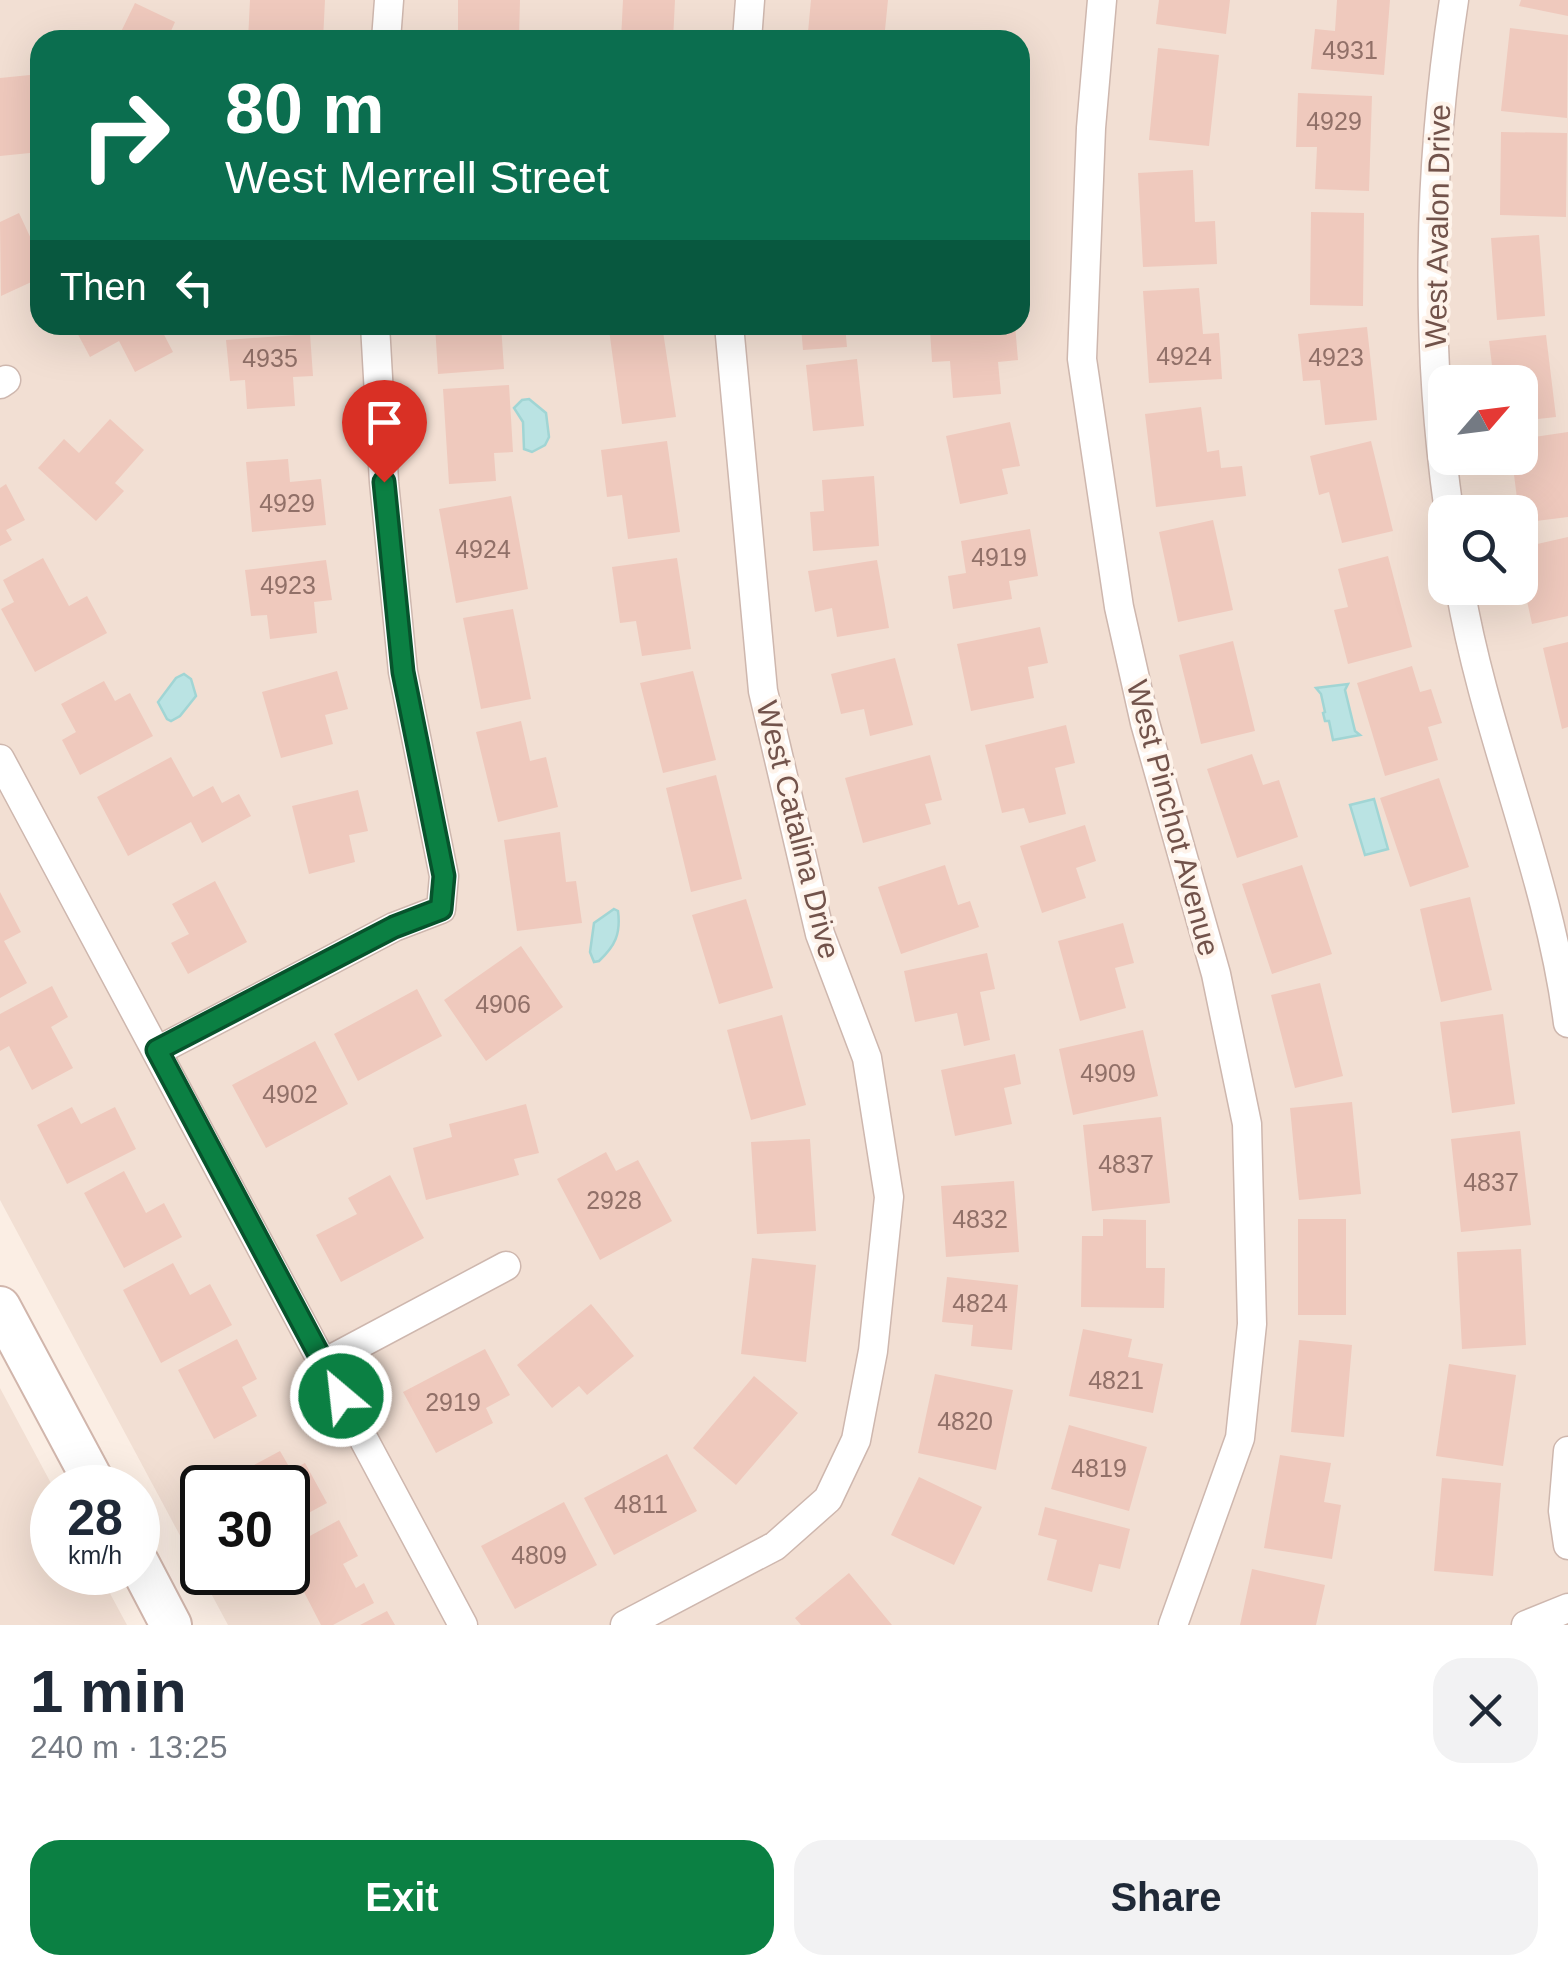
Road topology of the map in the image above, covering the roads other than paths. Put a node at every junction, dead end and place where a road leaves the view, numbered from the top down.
1 (389, 0) edge
2 (750, 0) edge
3 (1102, 0) edge
4 (1454, 0) edge
5 (387, 30) edge
6 (748, 30) edge
7 (376, 335) edge
8 (729, 335) edge
9 (1447, 495) edge
10 (1464, 605) edge
11 (0, 759) edge
12 (1568, 1023) edge
13 (157, 1050) junction
14 (506, 1266) dead end
15 (0, 1307) edge
16 (324, 1364) junction
17 (1568, 1451) edge
18 (85, 1465) edge
19 (1568, 1545) edge
20 (155, 1595) edge
21 (1568, 1608) edge
22 (171, 1625) edge
23 (463, 1625) edge
24 (625, 1625) edge
25 (1172, 1625) edge
26 (1526, 1625) edge

1 - 5 street
2 - 6 street
3 - 25 street, West Pinchot Avenue
4 - 9 street, West Avalon Drive
7 - 13 street
8 - 24 street, West Catalina Drive
10 - 12 street
11 - 13 street
13 - 16 street
14 - 16 street
15 - 18 main road
16 - 23 street
17 - 19 street
20 - 22 main road
21 - 26 street

